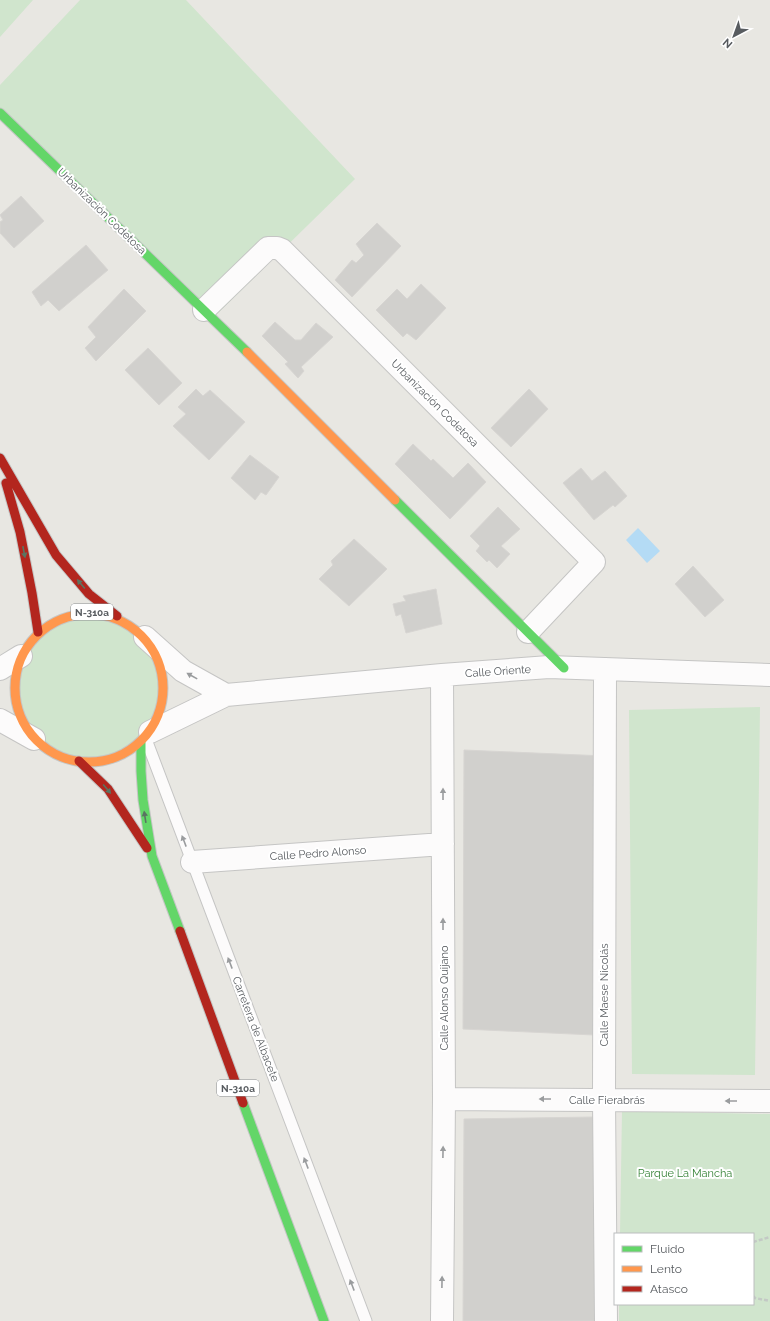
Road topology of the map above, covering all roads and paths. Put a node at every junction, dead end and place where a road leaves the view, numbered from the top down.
1 (0, 113) edge
2 (204, 310) junction
3 (0, 459) edge
4 (0, 491) edge
5 (20, 532) junction
6 (121, 619) junction
7 (38, 632) junction
8 (528, 632) junction
9 (145, 637) junction
10 (21, 656) junction
11 (0, 668) edge
12 (564, 668) junction
13 (605, 669) junction
14 (442, 675) junction
15 (770, 675) edge
16 (226, 695) junction
17 (0, 720) edge
18 (145, 737) junction
19 (34, 739) junction
20 (79, 761) junction
21 (443, 844) junction
22 (152, 856) junction
23 (192, 862) junction
24 (444, 1099) junction
25 (604, 1100) junction
26 (770, 1101) edge
27 (770, 1237) edge
28 (754, 1242) edge
29 (754, 1297) edge
30 (770, 1301) edge
31 (324, 1321) edge
32 (366, 1321) edge
33 (442, 1321) edge
34 (606, 1321) edge

1 - 2 main road, Urbanización Codetosa
2 - 8 main road, Urbanización Codetosa
2 - 8 street, Urbanización Codetosa
3 - 5 main road, N-310a
6 -> 3 main road, N-310a
4 - 5 lane
5 -> 7 main road, N-310a
6 - 7 main road, N-310a
6 - 9 main road, N-310a
7 - 10 main road, N-310a
8 - 12 main road, Urbanización Codetosa
16 -> 9 street
9 - 18 main road, N-310a
10 - 11 street
10 - 19 main road, N-310a
12 - 13 street, Calle Oriente
12 - 14 street, Calle Oriente
13 - 15 street, Calle Oriente
13 - 25 street, Calle Maese Nicolás
14 - 16 street, Calle Oriente
21 -> 14 street, Calle Alonso Quijano
16 - 18 street
17 - 19 street
18 - 20 main road, N-310a
22 -> 18 main road, N-310a
23 -> 18 lane, Carretera de Albacete
19 - 20 main road, N-310a
20 -> 22 main road, N-310a
21 - 23 street, Calle Pedro Alonso
24 -> 21 street, Calle Alonso Quijano
22 - 31 main road, N-310a
32 -> 23 lane, Carretera de Albacete
25 -> 24 street, Calle Fierabrás
33 -> 24 street, Calle Alonso Quijano
26 -> 25 street, Calle Fierabrás
25 - 34 street, Calle Maese Nicolás
27 - 28 path
29 - 30 path

